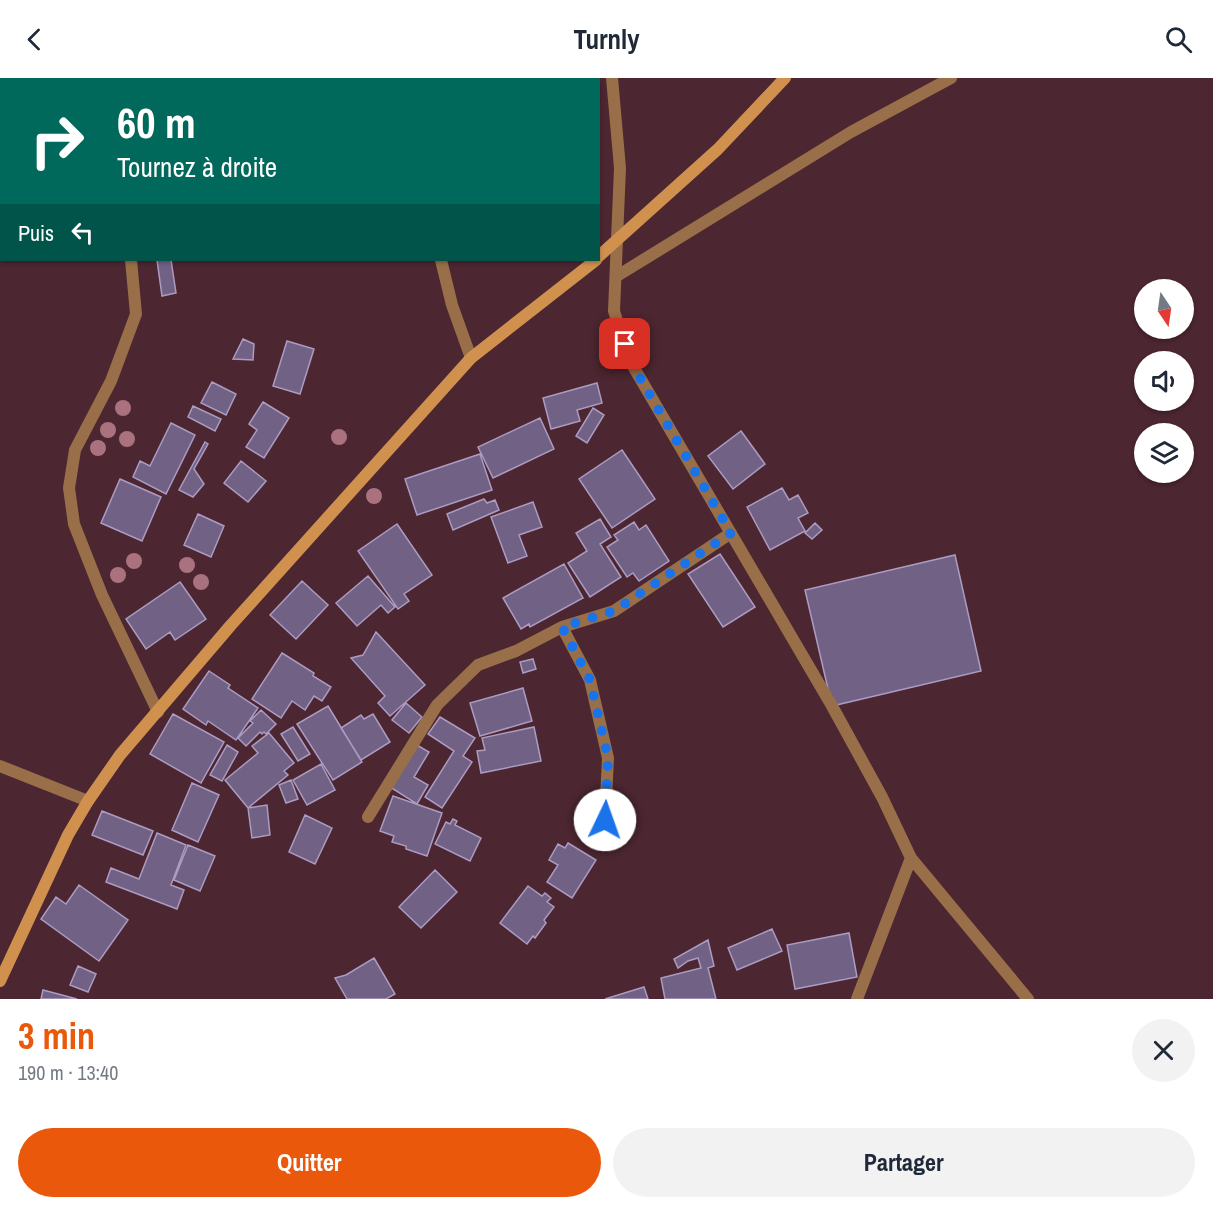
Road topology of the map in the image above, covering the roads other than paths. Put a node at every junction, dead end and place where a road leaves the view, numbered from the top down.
1 (612, 78) edge
2 (785, 78) edge
3 (951, 78) edge
4 (619, 239) junction
5 (600, 255) edge
6 (131, 261) edge
7 (441, 261) edge
8 (593, 261) edge
9 (617, 276) junction
10 (471, 358) junction
11 (731, 533) junction
12 (562, 627) junction
13 (158, 712) junction
14 (0, 766) edge
15 (88, 801) junction
16 (368, 817) dead end
17 (605, 820) dead end
18 (911, 858) junction
19 (0, 981) edge
20 (858, 999) edge
21 (1028, 999) edge

1 - 4 street
2 - 4 street
3 - 9 street
4 - 5 street
4 - 9 street
6 - 13 street
7 - 10 street
8 - 10 street
9 - 11 street
10 - 13 street
11 - 12 street
11 - 18 street
12 - 16 street
12 - 17 street
13 - 15 street
14 - 15 street
15 - 19 street
18 - 20 street
18 - 21 street

